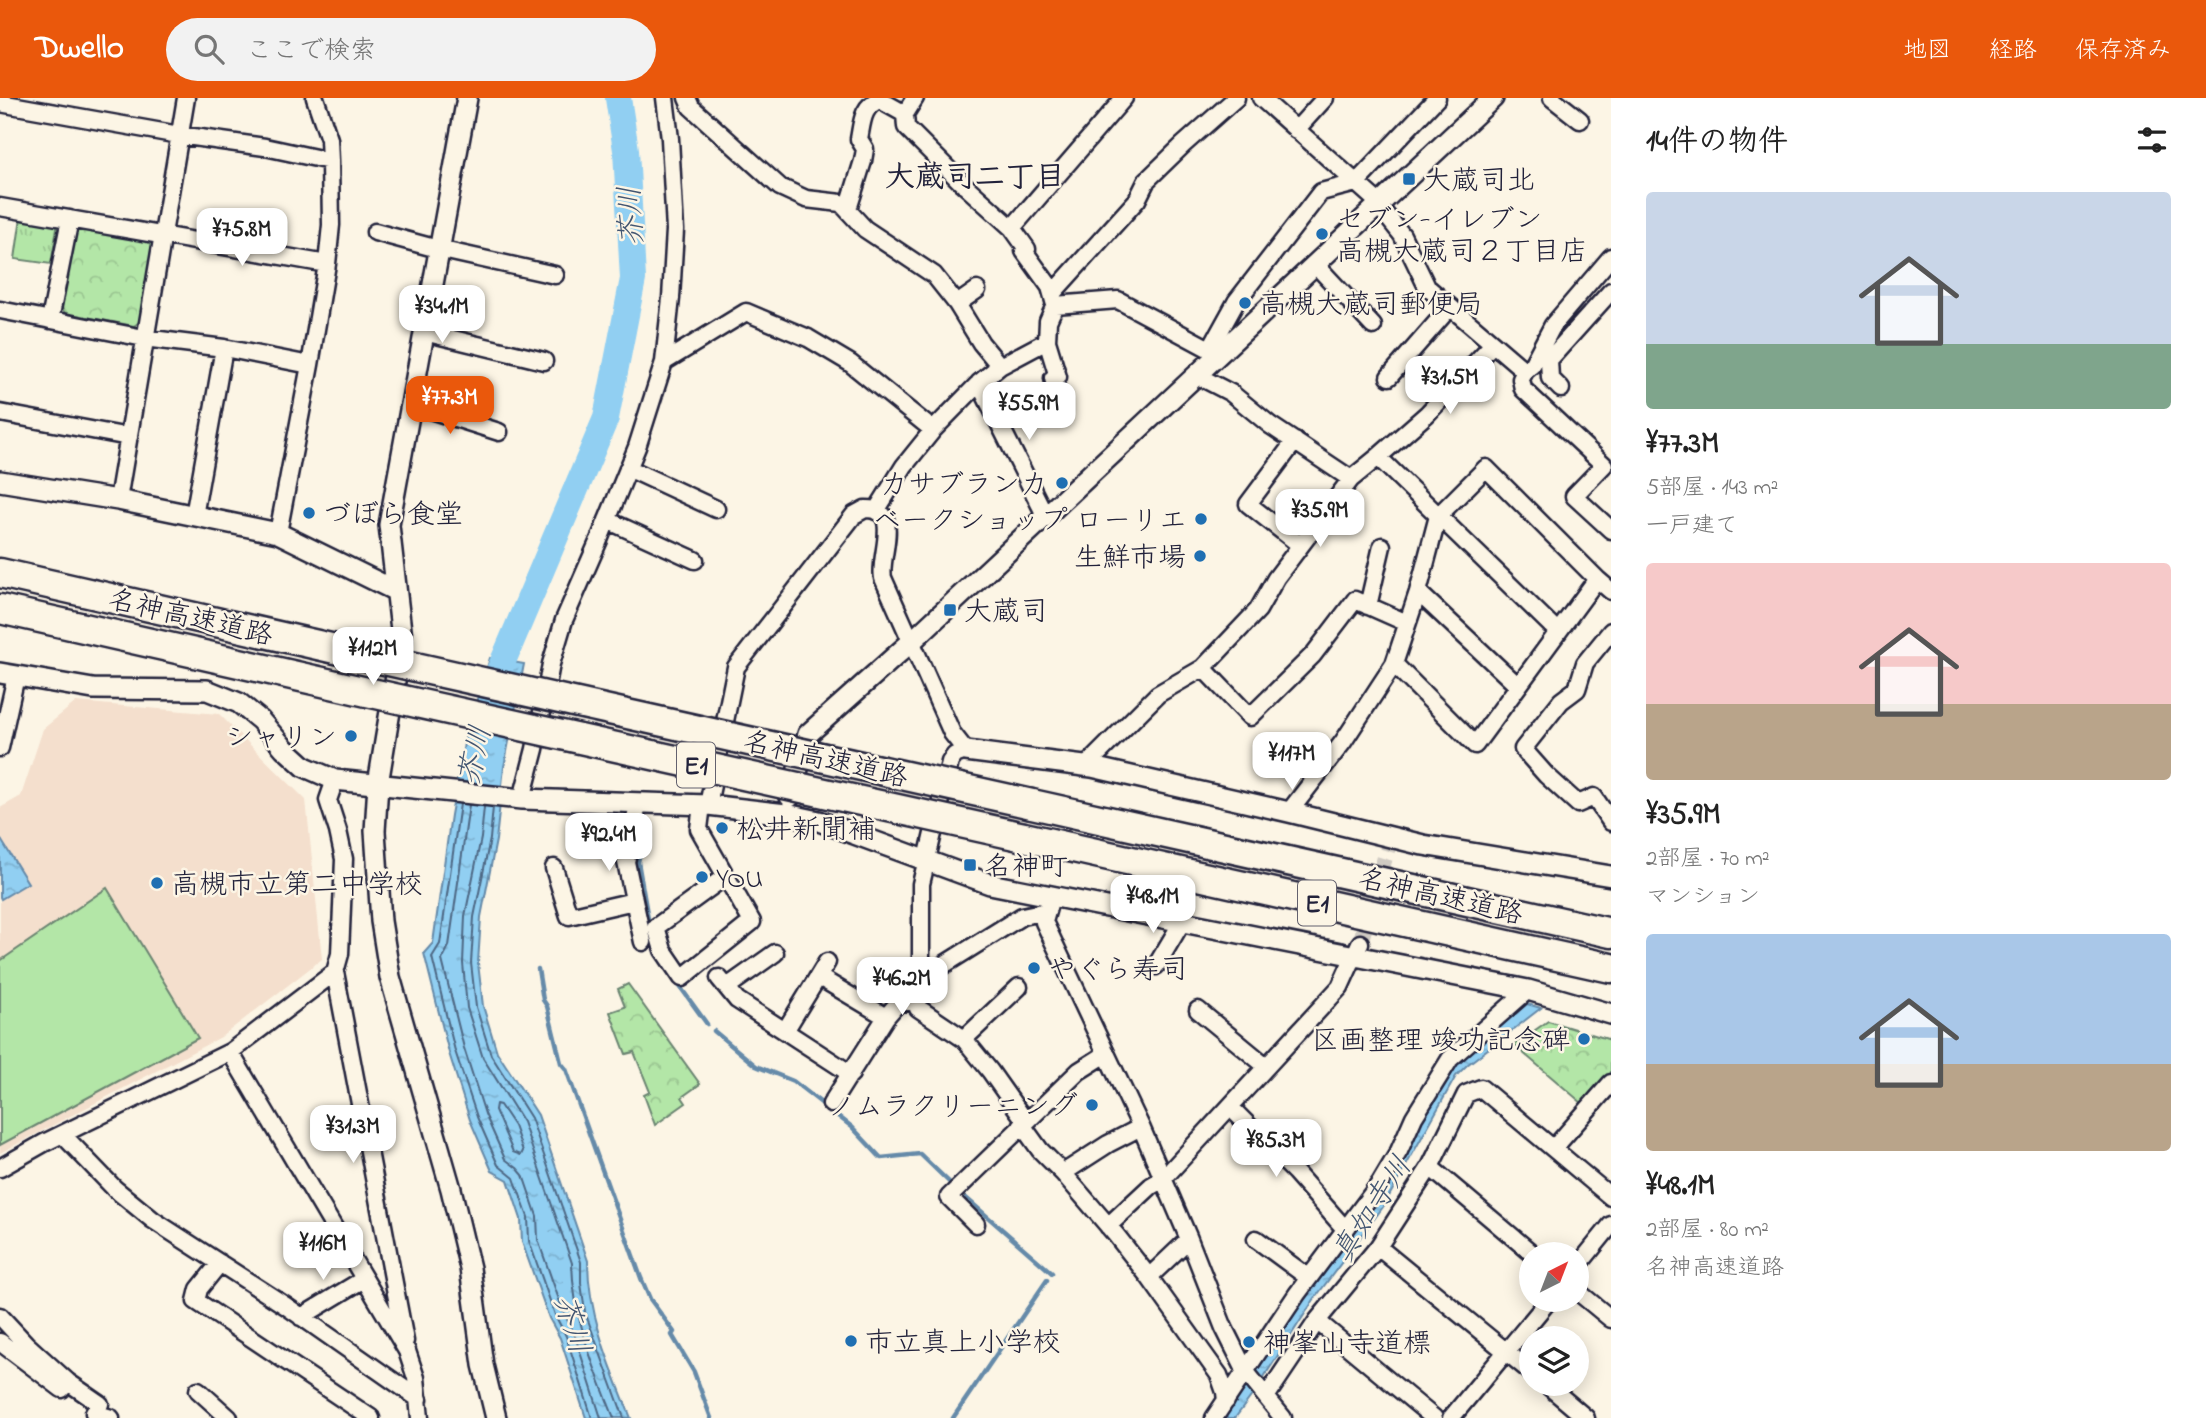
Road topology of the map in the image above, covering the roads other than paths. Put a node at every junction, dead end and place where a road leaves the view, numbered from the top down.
1 (186, 98) edge
2 (315, 98) edge
3 (467, 98) edge
4 (664, 98) edge
5 (687, 98) edge
6 (915, 98) edge
7 (1124, 98) edge
8 (1236, 98) edge
9 (1261, 98) edge
10 (1325, 98) edge
11 (1437, 98) edge
12 (1493, 98) edge
13 (1552, 98) edge
14 (0, 103) edge
15 (905, 114) junction
16 (1580, 120) dead end
17 (1296, 130) junction
18 (179, 135) junction
19 (330, 161) junction
20 (1356, 183) junction
21 (1379, 205) junction
22 (0, 207) edge
23 (848, 209) junction
24 (70, 219) junction
25 (1012, 228) junction
26 (375, 232) dead end
27 (163, 236) junction
28 (438, 249) junction
29 (1611, 257) edge
30 (327, 264) junction
31 (1315, 264) junction
32 (555, 275) dead end
33 (978, 290) dead end
34 (1611, 291) edge
35 (1053, 300) junction
36 (957, 304) junction
37 (1450, 307) junction
38 (0, 310) edge
39 (50, 320) junction
40 (1373, 326) dead end
41 (424, 332) junction
42 (144, 338) junction
43 (1047, 341) junction
44 (1493, 344) junction
45 (224, 348) junction
46 (1215, 352) junction
47 (544, 361) dead end
48 (664, 362) junction
49 (310, 365) junction
50 (1000, 366) junction
51 (1525, 370) junction
52 (1198, 376) junction
53 (1390, 377) dead end
54 (979, 383) junction
55 (1561, 389) dead end
56 (411, 404) junction
57 (1060, 408) dead end
58 (0, 413) edge
59 (933, 430) junction
60 (499, 432) dead end
61 (129, 437) junction
62 (1295, 441) junction
63 (1378, 457) junction
64 (628, 468) junction
65 (1351, 478) junction
66 (0, 481) edge
67 (118, 500) junction
68 (716, 509) dead end
69 (876, 511) junction
70 (194, 516) junction
71 (1438, 516) junction
72 (1046, 517) junction
73 (607, 520) junction
74 (1611, 530) edge
75 (278, 533) junction
76 (1300, 545) junction
77 (1382, 546) dead end
78 (695, 560) dead end
79 (0, 573) edge
80 (1597, 579) junction
81 (396, 591) junction
82 (1611, 591) edge
83 (1418, 592) junction
84 (1368, 606) junction
85 (0, 609) edge
86 (1407, 623) junction
87 (1611, 631) edge
88 (1558, 632) junction
89 (911, 642) junction
90 (1394, 664) junction
91 (1203, 668) junction
92 (8, 674) edge
93 (1518, 686) junction
94 (0, 748) edge
95 (966, 751) junction
96 (1085, 766) junction
97 (335, 780) junction
98 (378, 784) junction
99 (518, 798) junction
100 (638, 804) junction
101 (705, 805) junction
102 (1289, 812) junction
103 (786, 814) junction
104 (1611, 822) edge
105 (927, 861) junction
106 (554, 867) dead end
107 (726, 876) junction
108 (1611, 876) edge
109 (634, 901) junction
110 (1049, 904) junction
111 (1182, 922) junction
112 (1611, 933) edge
113 (643, 942) dead end
114 (1357, 950) junction
115 (775, 953) dead end
116 (827, 962) dead end
117 (1156, 966) dead end
118 (1611, 968) edge
119 (335, 972) junction
120 (819, 977) junction
121 (921, 979) junction
122 (1019, 987) dead end
123 (1528, 990) junction
124 (919, 1000) junction
125 (1198, 1010) dead end
126 (1611, 1014) edge
127 (886, 1017) junction
128 (785, 1031) junction
129 (964, 1039) junction
130 (230, 1052) junction
131 (1106, 1054) junction
132 (1266, 1066) junction
133 (851, 1074) junction
134 (1611, 1083) edge
135 (831, 1104) dead end
136 (1230, 1107) junction
137 (1024, 1124) junction
138 (1141, 1127) junction
139 (63, 1135) junction
140 (1554, 1148) junction
141 (1430, 1167) junction
142 (0, 1168) edge
143 (1063, 1173) junction
144 (1163, 1179) junction
145 (1611, 1197) edge
146 (976, 1223) dead end
147 (1611, 1225) edge
148 (1108, 1226) junction
149 (1345, 1229) junction
150 (1256, 1239) dead end
151 (1189, 1240) junction
152 (1519, 1242) edge
153 (1378, 1247) junction
154 (1589, 1252) edge
155 (220, 1264) junction
156 (1149, 1277) junction
157 (1309, 1278) junction
158 (365, 1279) junction
159 (1589, 1301) edge
160 (1539, 1312) edge
161 (0, 1316) edge
162 (300, 1317) junction
163 (1611, 1319) edge
164 (1317, 1321) junction
165 (0, 1342) edge
166 (407, 1351) junction
167 (1507, 1351) junction
168 (1519, 1362) edge
169 (1247, 1371) junction
170 (198, 1390) dead end
171 (1560, 1396) edge
172 (1266, 1397) junction
173 (419, 1399) junction
174 (1226, 1401) junction
175 (91, 1415) edge
176 (111, 1418) edge
177 (229, 1418) edge
178 (370, 1418) edge
179 (420, 1418) edge
180 (496, 1418) edge
181 (1214, 1418) edge
182 (1283, 1418) edge
183 (1434, 1418) edge
184 (1451, 1418) edge
185 (1586, 1418) edge

1 - 18 street
2 - 19 street
3 - 28 street
4 - 48 street
5 - 23 street
6 - 15 street
7 - 25 street
8 - 35 street
9 - 17 street
10 - 17 street
11 - 20 street
12 - 21 street
13 - 16 street
14 - 18 street
15 - 23 street
15 - 25 street
17 - 20 street
18 - 19 street
18 - 27 street
19 - 30 street
20 - 21 street
20 - 46 street
21 - 31 street
21 - 37 street
22 - 24 street
23 - 36 street
24 - 27 street
24 - 39 street
25 - 35 street
26 - 28 street
27 - 30 street
27 - 42 street
28 - 32 street
28 - 41 street
29 - 51 street
30 - 49 street
31 - 40 street
31 - 46 street
33 - 36 street
34 - 55 street
35 - 43 street
35 - 46 street
36 - 50 street
37 - 44 street
37 - 53 street
38 - 39 street
39 - 42 street
41 - 47 street
41 - 56 street
42 - 45 street
42 - 61 street
43 - 50 street
43 - 57 street
44 - 51 street
44 - 63 street
45 - 49 street
45 - 70 street
46 - 52 street
48 - 59 street
48 - 64 street
49 - 75 street
50 - 54 street
51 - 74 street
52 - 62 street
52 - 72 street
54 - 59 street
54 - 72 street
56 - 60 street
56 - 81 street
58 - 61 street
59 - 69 street
61 - 67 street
62 - 65 street
62 - 76 street
63 - 65 street
63 - 71 street
64 - 68 street
64 - 73 street
65 - 76 street
66 - 67 street
67 - 70 street
69 - 89 street
69 - 101 street
70 - 75 street
71 - 80 street
71 - 83 street
71 - 88 street
72 - 89 street
73 - 78 street
73 - 99 street
75 - 81 street
76 - 91 street
77 - 84 street
79 - 112 highway, 名神高速道路 / E1, bridge
80 - 82 street
80 - 88 street
81 - 98 street
83 - 86 street
83 - 93 street
84 - 86 street
84 - 91 street
85 - 118 highway, 名神高速道路 / E1, bridge
86 - 90 street
87 - 104 street
88 - 93 street
89 - 95 street
89 - 103 street
90 - 93 street
90 - 102 street
91 - 96 street
92 - 94 street
92 - 97 street
95 - 96 street
95 - 105 street
96 - 102 street
97 - 98 street
97 - 119 street
98 - 99 street
98 - 180 street
99 - 100 street
100 - 101 street
100 - 109 street
101 - 103 street
101 - 107 street
102 - 108 street
103 - 105 street
105 - 110 street
105 - 121 street
106 - 109 street
107 - 107 street
109 - 113 street
110 - 111 street
110 - 121 street
110 - 131 street
111 - 114 street
111 - 117 street
114 - 123 street
114 - 132 street
115 - 128 street
116 - 120 street
119 - 130 street
119 - 166 street
120 - 127 street
120 - 128 street
121 - 124 street
122 - 129 street
123 - 126 street
123 - 149 street
124 - 127 street
124 - 129 street
125 - 132 street
127 - 133 street
128 - 133 street
129 - 137 street
130 - 139 street
130 - 158 street
131 - 137 street
131 - 138 street
132 - 136 street
133 - 135 street
134 - 140 street
136 - 144 street
136 - 149 street
137 - 143 street
137 - 146 street
138 - 143 street
138 - 144 street
139 - 142 street
139 - 155 street
140 - 141 street
140 - 145 street
141 - 152 street
141 - 153 street
143 - 148 street
144 - 148 street
144 - 151 street
147 - 154 street
148 - 156 street
149 - 157 street
150 - 157 street
151 - 156 street
151 - 169 street
153 - 164 street
153 - 167 street
155 - 162 street
155 - 178 street
156 - 174 street
157 - 169 street
158 - 162 street
158 - 166 street
159 - 163 street
160 - 167 street
161 - 175 street
162 - 173 street
164 - 172 street
164 - 183 street
165 - 175 street
166 - 173 street
167 - 168 street
167 - 184 street
169 - 172 street
169 - 174 street
170 - 177 street
171 - 185 street
172 - 182 street
173 - 179 street
174 - 181 street
175 - 176 street

